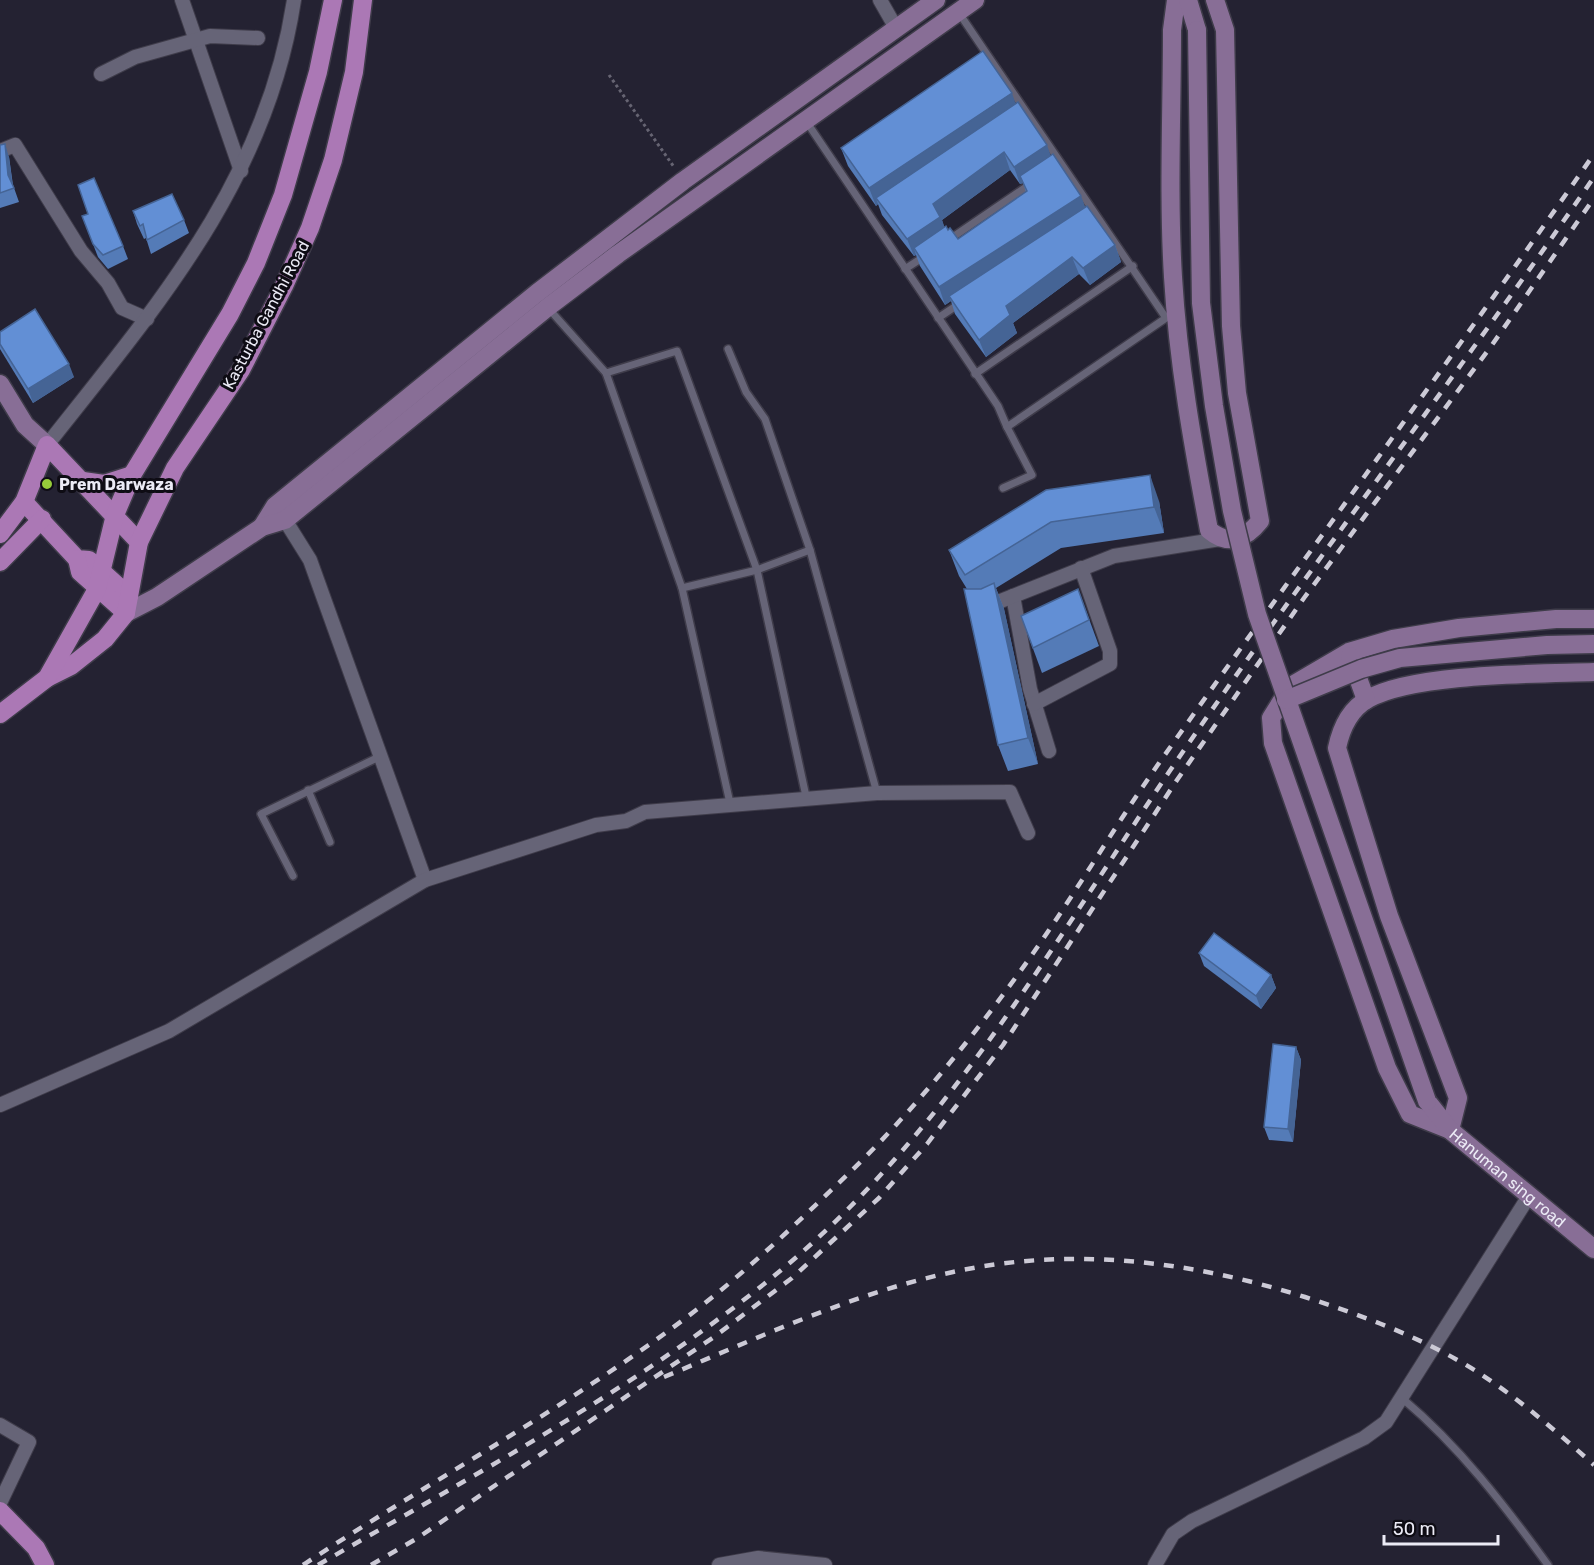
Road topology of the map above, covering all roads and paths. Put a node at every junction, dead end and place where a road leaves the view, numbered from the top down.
1 (182, 0) edge
2 (294, 0) edge
3 (333, 0) edge
4 (363, 0) edge
5 (880, 0) edge
6 (936, 0) edge
7 (975, 0) edge
8 (1176, 0) edge
9 (1188, 0) edge
10 (1199, 0) edge
11 (1215, 0) edge
12 (958, 11) junction
13 (896, 28) junction
14 (1197, 30) junction
15 (258, 38) dead end
16 (196, 39) junction
17 (101, 74) dead end
18 (609, 75) dead end
19 (805, 119) junction
20 (0, 151) edge
21 (1062, 163) junction
22 (1052, 170) edge
23 (241, 171) junction
24 (1042, 176) edge
25 (683, 181) junction
26 (881, 210) edge
27 (871, 216) junction
28 (1095, 216) junction
29 (1085, 223) edge
30 (944, 243) edge
31 (935, 249) edge
32 (1133, 266) junction
33 (905, 269) junction
34 (968, 299) edge
35 (542, 300) junction
36 (147, 318) junction
37 (938, 318) junction
38 (728, 349) dead end
39 (606, 373) junction
40 (975, 374) junction
41 (0, 384) edge
42 (1007, 427) junction
43 (47, 445) junction
44 (132, 475) junction
45 (83, 481) junction
46 (1003, 488) dead end
47 (24, 502) junction
48 (280, 513) junction
49 (115, 515) junction
50 (42, 519) junction
51 (0, 534) edge
52 (1220, 539) junction
53 (139, 542) junction
54 (810, 550) junction
55 (0, 562) edge
56 (1081, 568) junction
57 (757, 570) junction
58 (99, 580) junction
59 (682, 588) junction
60 (1013, 596) junction
61 (128, 605) junction
62 (988, 606) edge
63 (1594, 619) edge
64 (1594, 645) edge
65 (1349, 652) junction
66 (1594, 672) edge
67 (47, 678) junction
68 (1286, 700) junction
69 (1366, 700) junction
70 (1034, 704) junction
71 (0, 714) edge
72 (1049, 751) dead end
73 (381, 756) junction
74 (308, 790) junction
75 (877, 793) junction
76 (807, 801) junction
77 (730, 803) junction
78 (1028, 833) dead end
79 (330, 842) dead end
80 (293, 876) dead end
81 (425, 880) junction
82 (0, 1105) edge
83 (1450, 1130) junction
84 (1529, 1196) junction
85 (1594, 1249) edge
86 (1403, 1399) junction
87 (0, 1425) edge
88 (0, 1503) edge
89 (0, 1511) edge
90 (45, 1565) edge
91 (719, 1565) edge
92 (825, 1565) edge
93 (1155, 1565) edge
94 (1548, 1565) edge

1 - 16 street
2 - 23 street
3 - 44 main road, Kasturba Gandhi Road
4 - 53 main road, Kasturba Gandhi Road
5 - 13 street
6 - 13 street
7 - 12 street
8 - 52 street
9 - 14 street
10 - 14 street
11 - 52 street
12 - 19 street
12 - 21 lane
13 - 25 street
14 - 68 street, Hanuman sing road, bridge
15 - 16 street
16 - 17 street
16 - 23 street
18 - 25 path
19 - 27 lane
19 - 35 street
20 - 36 street
21 - 22 lane
21 - 28 lane
23 - 36 street
24 - 30 lane
25 - 35 street
26 - 27 lane
27 - 33 lane
28 - 29 lane
28 - 32 lane
31 - 33 lane
32 - 40 lane
32 - 42 lane
33 - 37 lane
34 - 37 lane
35 - 39 lane
35 - 48 street
36 - 43 street
37 - 40 lane
38 - 54 lane
39 - 57 lane
39 - 59 lane
40 - 42 lane
41 - 43 street
42 - 46 lane
43 - 45 main road
43 - 47 main road
44 - 45 main road
44 - 49 main road, Kasturba Gandhi Road
45 - 49 main road
47 - 50 main road
47 - 51 main road
48 - 61 street
48 - 73 street
49 - 53 main road
49 - 58 main road, Kasturba Gandhi Road
50 - 55 main road
50 - 58 main road
52 - 56 street
53 - 61 main road, Kasturba Gandhi Road
54 - 57 lane
54 - 75 lane
56 - 60 street
56 - 70 street
57 - 59 lane
57 - 76 lane
58 - 61 main road
58 - 67 main road, Kasturba Gandhi Road
59 - 77 lane
60 - 62 street
60 - 70 street
61 - 67 main road
63 - 65 street
64 - 68 street, bridge
65 - 69 street
65 - 83 street
66 - 69 street
67 - 71 main road
68 - 83 street, Hanuman sing road, bridge
69 - 83 street
70 - 72 street
73 - 74 lane
73 - 81 street
74 - 79 lane
74 - 80 lane
75 - 76 street
75 - 78 street
76 - 77 street
77 - 81 street
81 - 82 street
83 - 84 street, Hanuman sing road
84 - 85 street, Hanuman sing road
84 - 86 street
86 - 93 street
86 - 94 lane
87 - 88 street
89 - 90 main road
91 - 92 street

